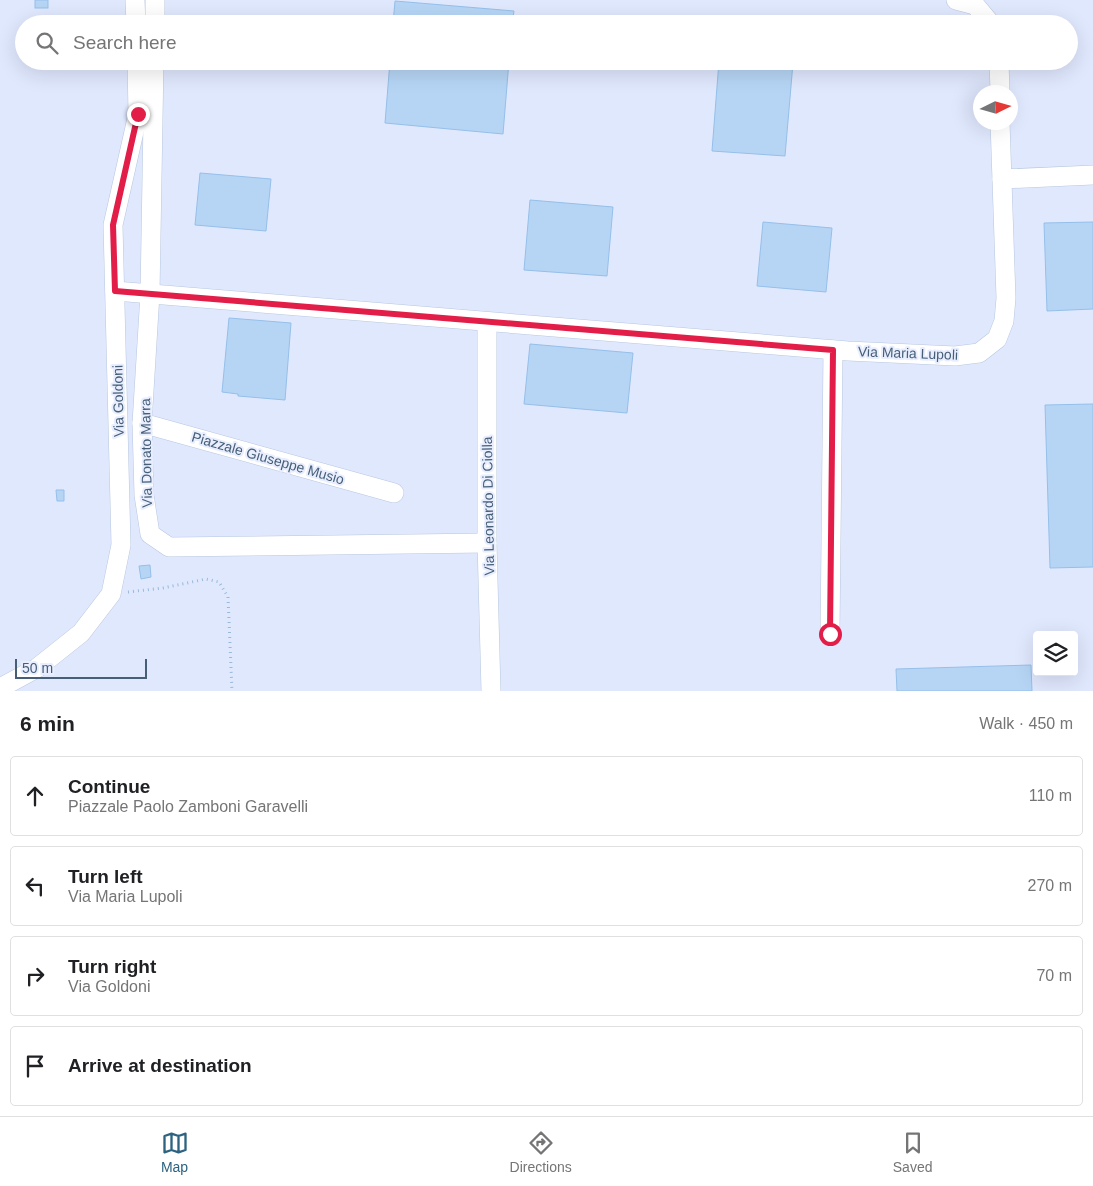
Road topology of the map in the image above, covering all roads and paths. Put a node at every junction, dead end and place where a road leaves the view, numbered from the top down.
1 (135, 0) edge
2 (155, 0) edge
3 (956, 0) edge
4 (136, 15) edge
5 (155, 15) edge
6 (984, 15) edge
7 (136, 70) edge
8 (154, 70) edge
9 (999, 70) edge
10 (1000, 85) edge
11 (1000, 130) edge
12 (1093, 175) edge
13 (1002, 179) junction
14 (115, 291) junction
15 (150, 294) junction
16 (487, 322) junction
17 (833, 350) junction
18 (142, 423) junction
19 (394, 493) dead end
20 (487, 543) junction
21 (111, 594) junction
22 (830, 634) dead end
23 (0, 688) edge
24 (232, 691) edge
25 (491, 691) edge

1 - 4 street
2 - 5 street
3 - 6 street
7 - 14 street, Via Goldoni
8 - 15 street, Via Donato Marra
9 - 10 street
11 - 13 street, Via Maria Lupoli
12 - 13 street
13 - 17 street, Via Maria Lupoli
14 - 15 street, Via Maria Lupoli
14 - 21 street, Via Goldoni
15 - 16 street, Via Maria Lupoli
15 - 18 street, Via Donato Marra
16 - 17 street, Via Maria Lupoli
16 - 20 street, Via Leonardo Di Ciolla
17 - 22 street
18 - 19 street, Piazzale Giuseppe Musio
18 - 20 street, Via Donato Marra
20 - 25 street, Via Leonardo Di Ciolla
21 - 23 street, Via Goldoni
21 - 24 path

